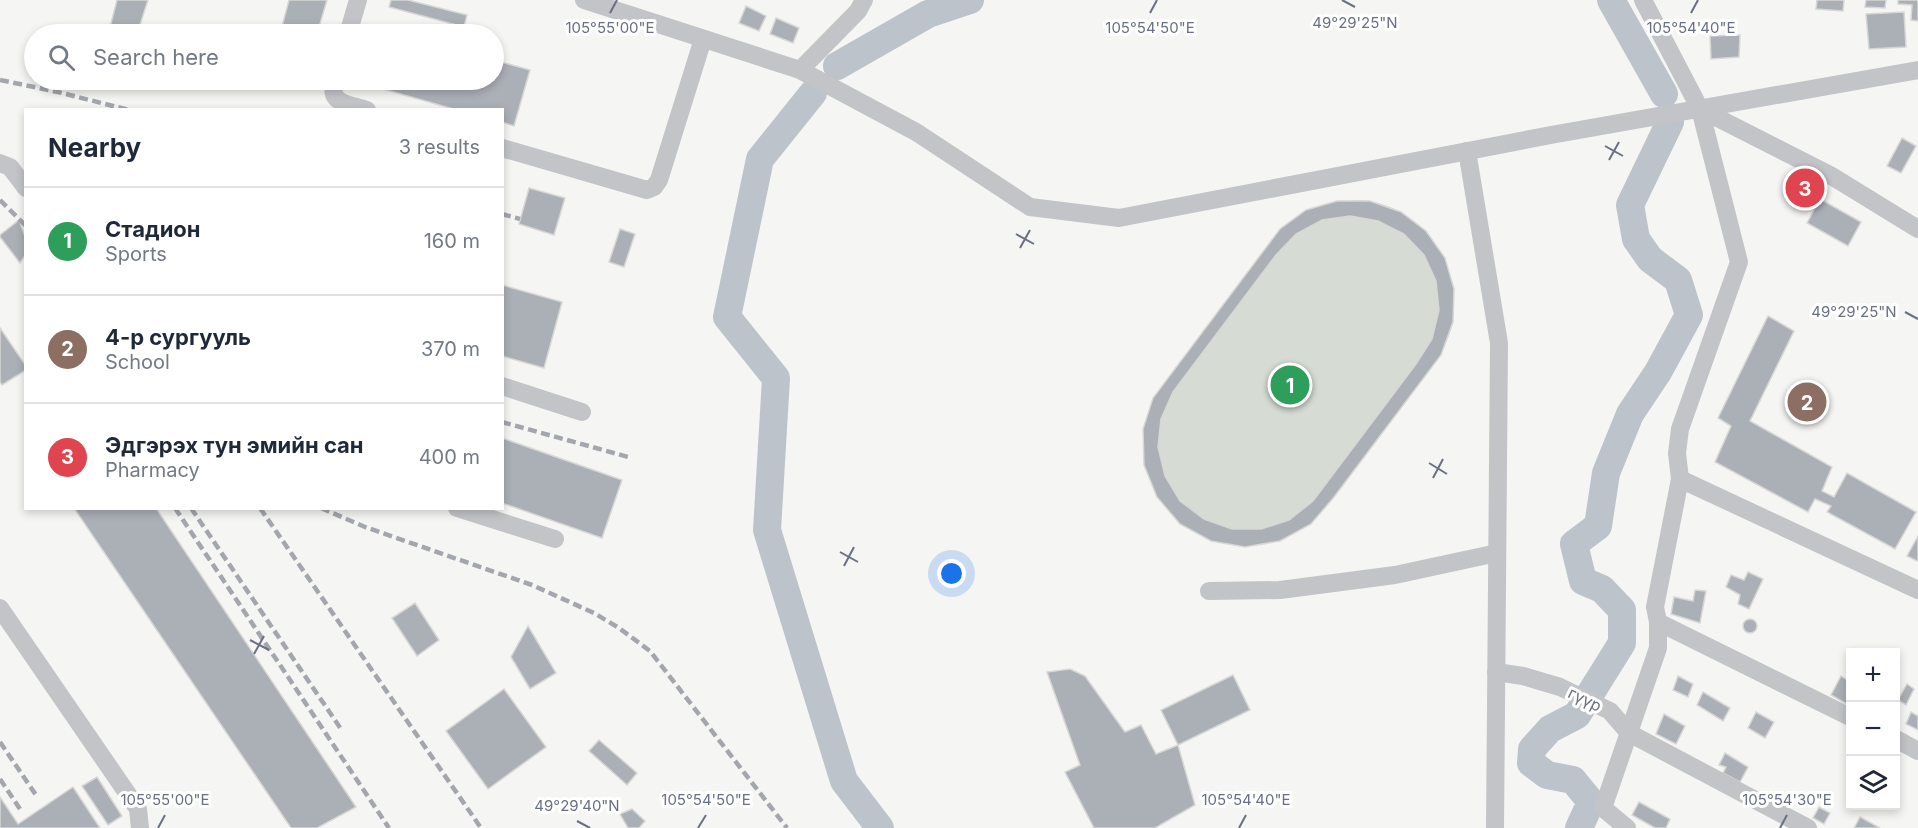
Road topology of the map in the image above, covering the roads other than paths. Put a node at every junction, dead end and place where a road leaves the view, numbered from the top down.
1 (358, 0) edge
2 (584, 0) edge
3 (864, 0) edge
4 (1643, 0) edge
5 (351, 24) edge
6 (703, 39) junction
7 (800, 70) junction
8 (1918, 70) edge
9 (332, 90) edge
10 (360, 108) edge
11 (1700, 109) junction
12 (504, 149) edge
13 (1467, 151) junction
14 (0, 163) edge
15 (24, 185) edge
16 (1918, 230) edge
17 (504, 387) edge
18 (582, 412) dead end
19 (1680, 478) junction
20 (463, 510) edge
21 (555, 539) dead end
22 (1497, 553) junction
23 (1918, 590) edge
24 (1209, 591) dead end
25 (0, 608) edge
26 (1658, 622) junction
27 (1496, 672) junction
28 (1846, 715) edge
29 (1629, 733) junction
30 (1900, 741) edge
31 (1918, 750) edge
32 (140, 828) edge
33 (1495, 828) edge
34 (1627, 828) edge
35 (1808, 828) edge

1 - 5 street
2 - 6 street
3 - 7 street
4 - 11 street
6 - 7 street
6 - 12 street
7 - 13 street
8 - 11 street
9 - 10 street
11 - 13 street
11 - 16 street
11 - 19 street
13 - 22 street
14 - 15 street
17 - 18 street
19 - 23 street
19 - 26 street
20 - 21 street
22 - 24 street
22 - 27 street
25 - 32 street
26 - 28 street
26 - 29 street
27 - 29 street, гүүр
27 - 33 street
29 - 34 street
29 - 35 street
30 - 31 street

